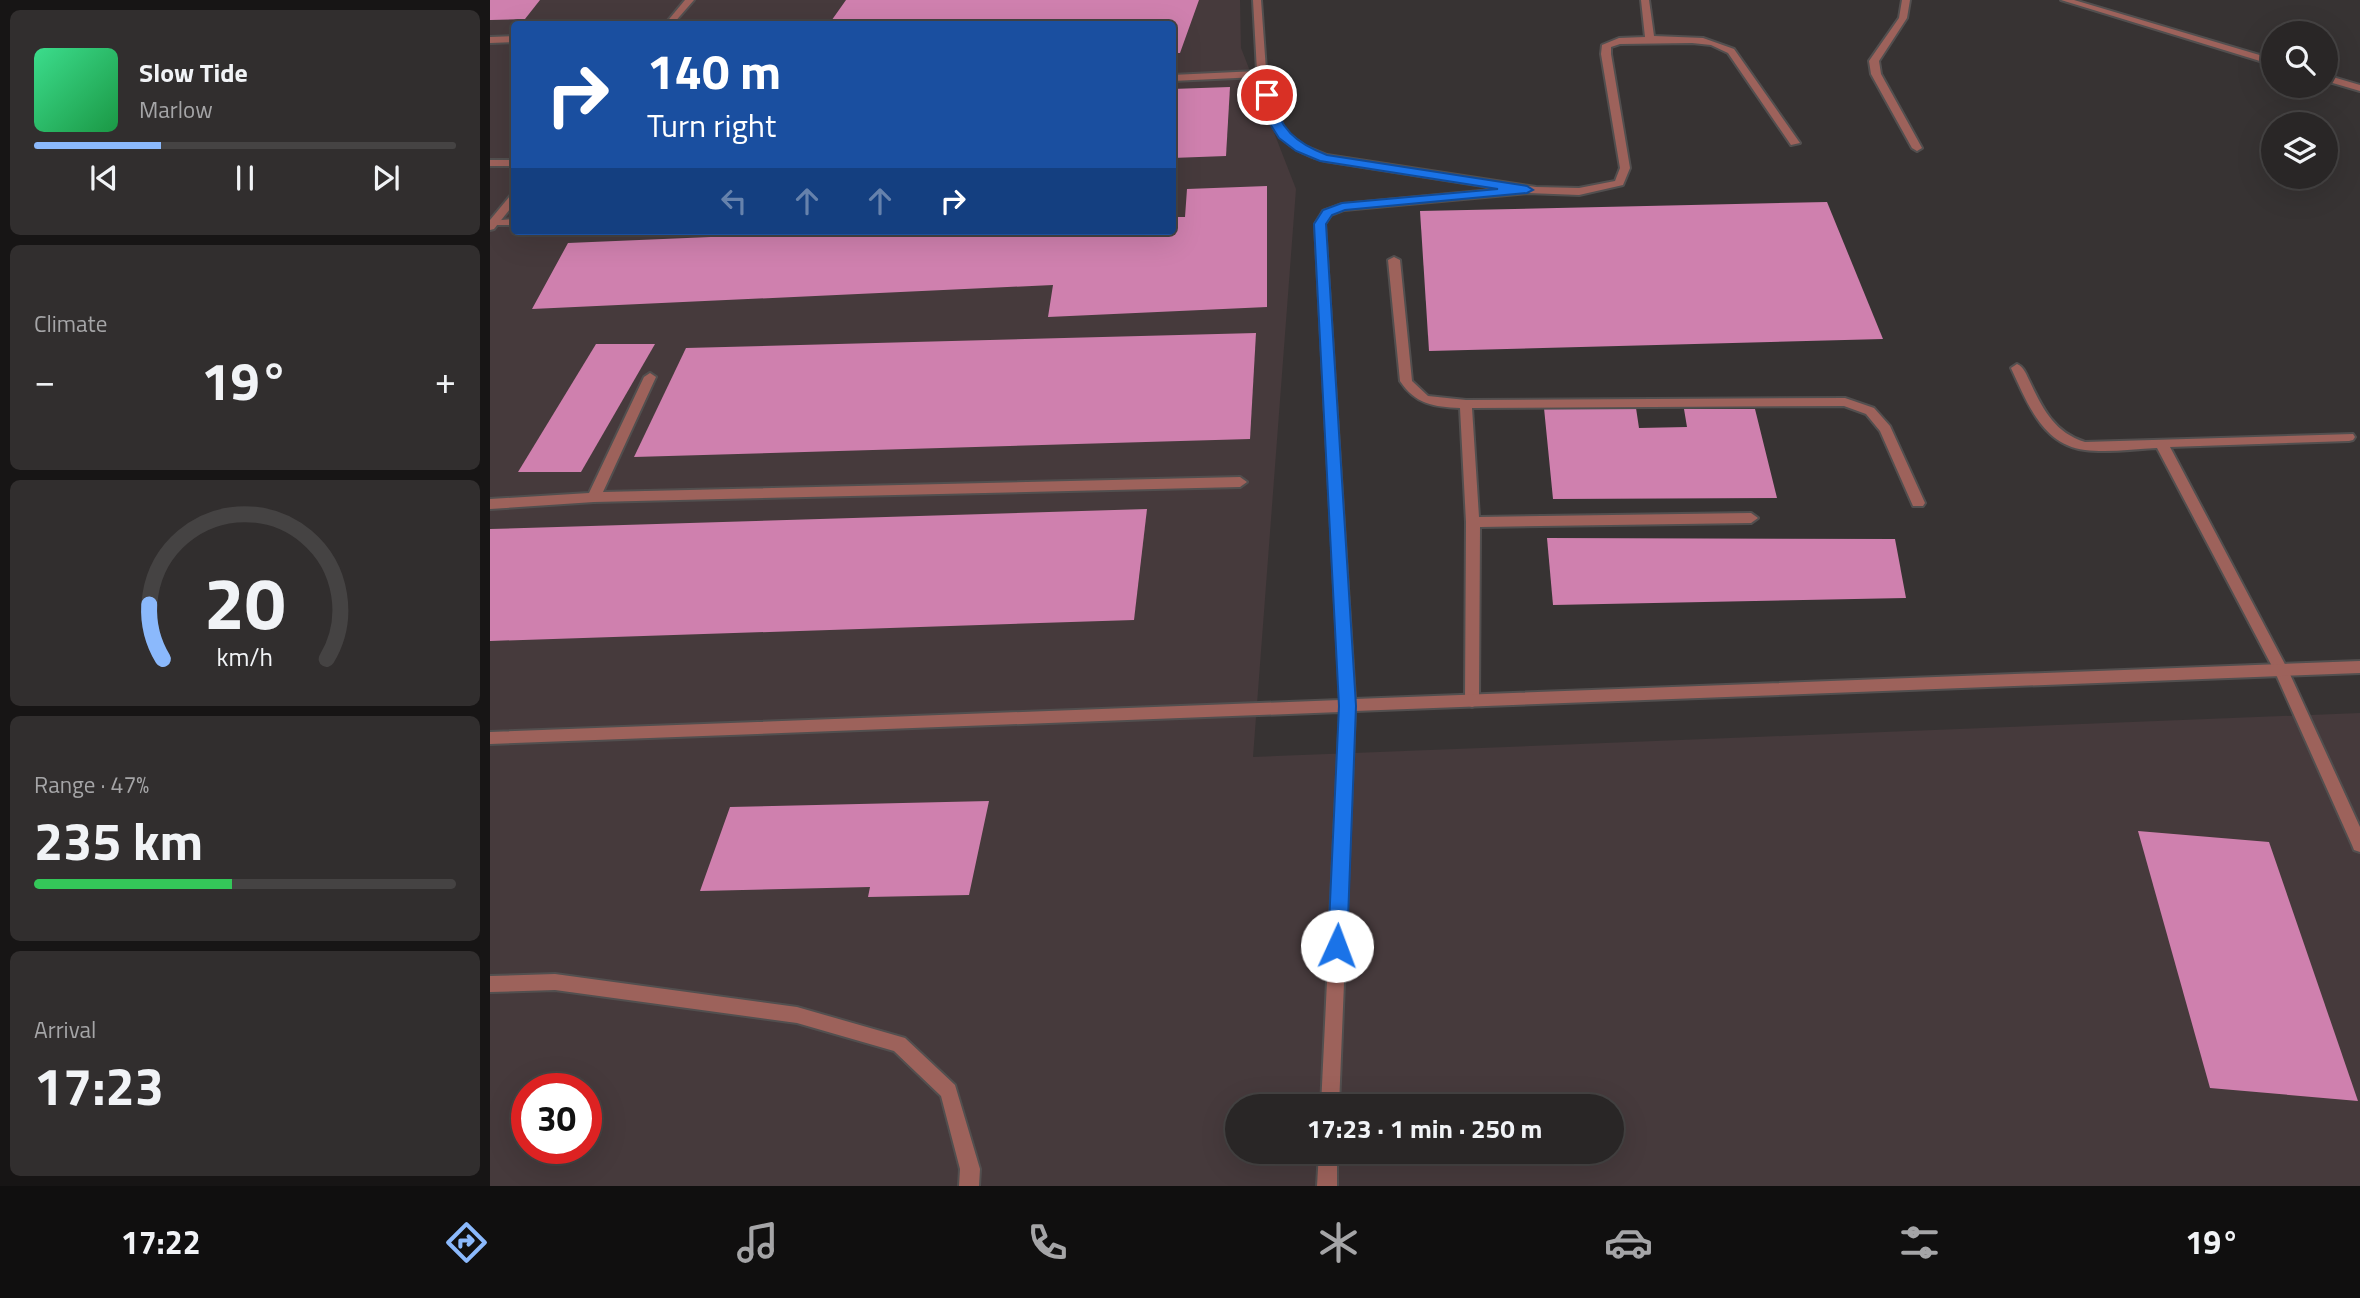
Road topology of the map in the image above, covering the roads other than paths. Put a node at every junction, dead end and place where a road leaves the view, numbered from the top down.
1 (690, 0) edge
2 (1257, 0) edge
3 (1646, 0) edge
4 (1906, 0) edge
5 (2064, 0) edge
6 (671, 21) edge
7 (511, 39) edge
8 (1650, 39) junction
9 (490, 40) edge
10 (2261, 58) edge
11 (1263, 74) junction
12 (1176, 78) edge
13 (2338, 82) edge
14 (2360, 88) edge
15 (1795, 143) dead end
16 (1917, 148) dead end
17 (490, 163) edge
18 (511, 163) edge
19 (1527, 190) junction
20 (511, 202) edge
21 (511, 222) edge
22 (492, 225) edge
23 (1394, 260) dead end
24 (2017, 368) dead end
25 (650, 377) dead end
26 (1466, 404) junction
27 (2349, 437) dead end
28 (2161, 443) junction
29 (1240, 482) dead end
30 (594, 497) junction
31 (1918, 503) dead end
32 (490, 504) edge
33 (1751, 518) dead end
34 (1473, 522) junction
35 (2360, 667) edge
36 (2281, 670) junction
37 (1472, 701) junction
38 (1348, 706) junction
39 (490, 738) edge
40 (2360, 845) edge
41 (490, 984) edge
42 (1331, 1094) edge
43 (1328, 1164) edge
44 (969, 1186) edge
45 (1327, 1186) edge

1 - 6 street
2 - 11 street
3 - 8 street
4 - 16 street
5 - 10 street
7 - 9 street
8 - 15 street
8 - 19 street
11 - 12 street
11 - 19 street
13 - 14 street
17 - 18 street
19 - 38 street
20 - 22 street
21 - 22 street
23 - 26 street
24 - 28 street
25 - 30 street
26 - 31 street
26 - 34 street
27 - 28 street
28 - 36 street
29 - 30 street
30 - 32 street
33 - 34 street
34 - 37 street
35 - 36 street
36 - 37 street
36 - 40 street
37 - 38 street
38 - 39 street
38 - 42 street
41 - 44 street
43 - 45 street

